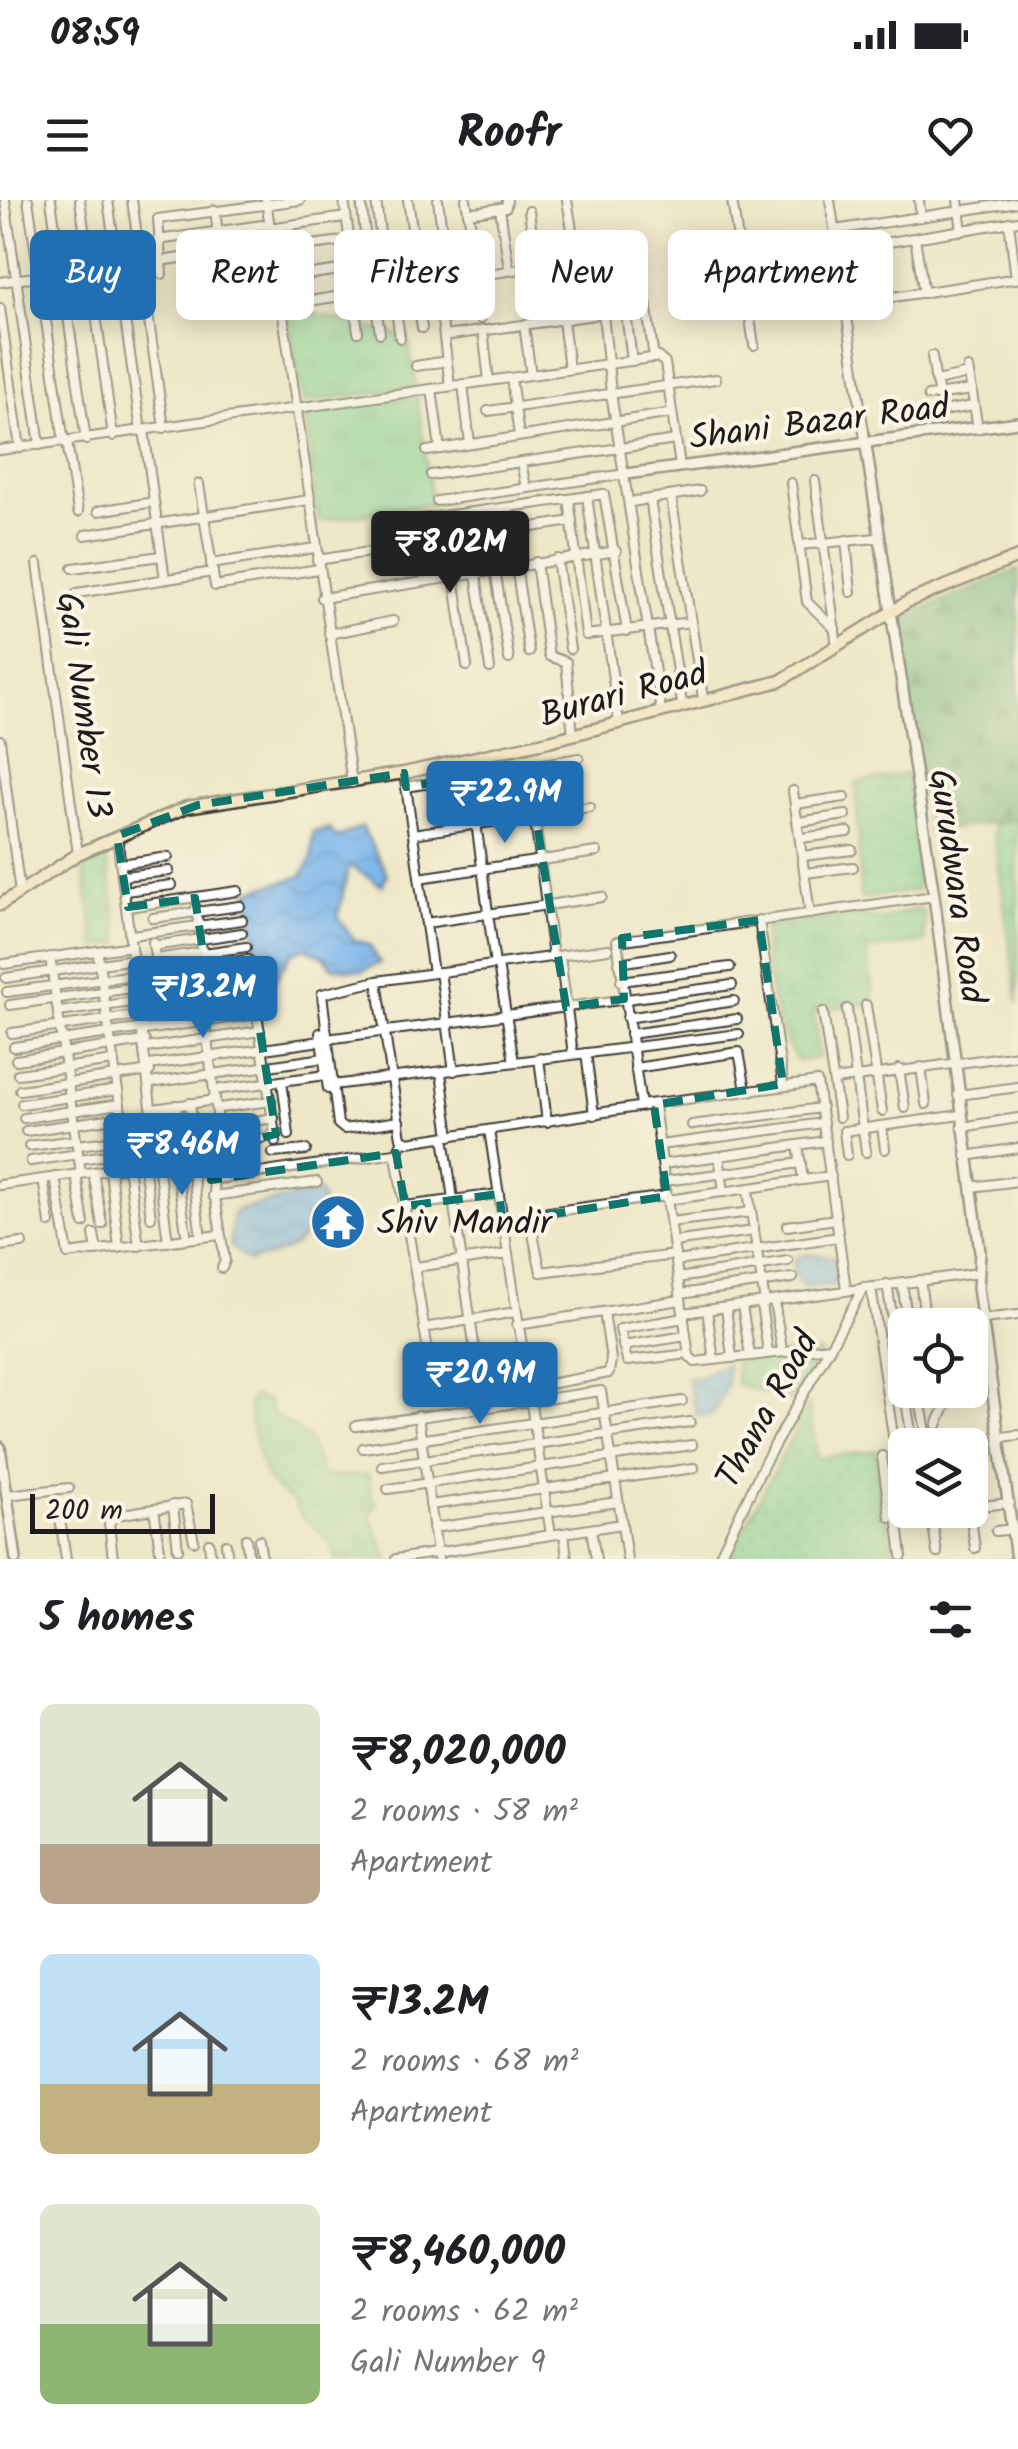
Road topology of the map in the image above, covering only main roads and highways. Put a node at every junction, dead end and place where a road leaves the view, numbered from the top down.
1 (1018, 556) edge
2 (0, 905) edge

1 - 2 main road, Burari Road

